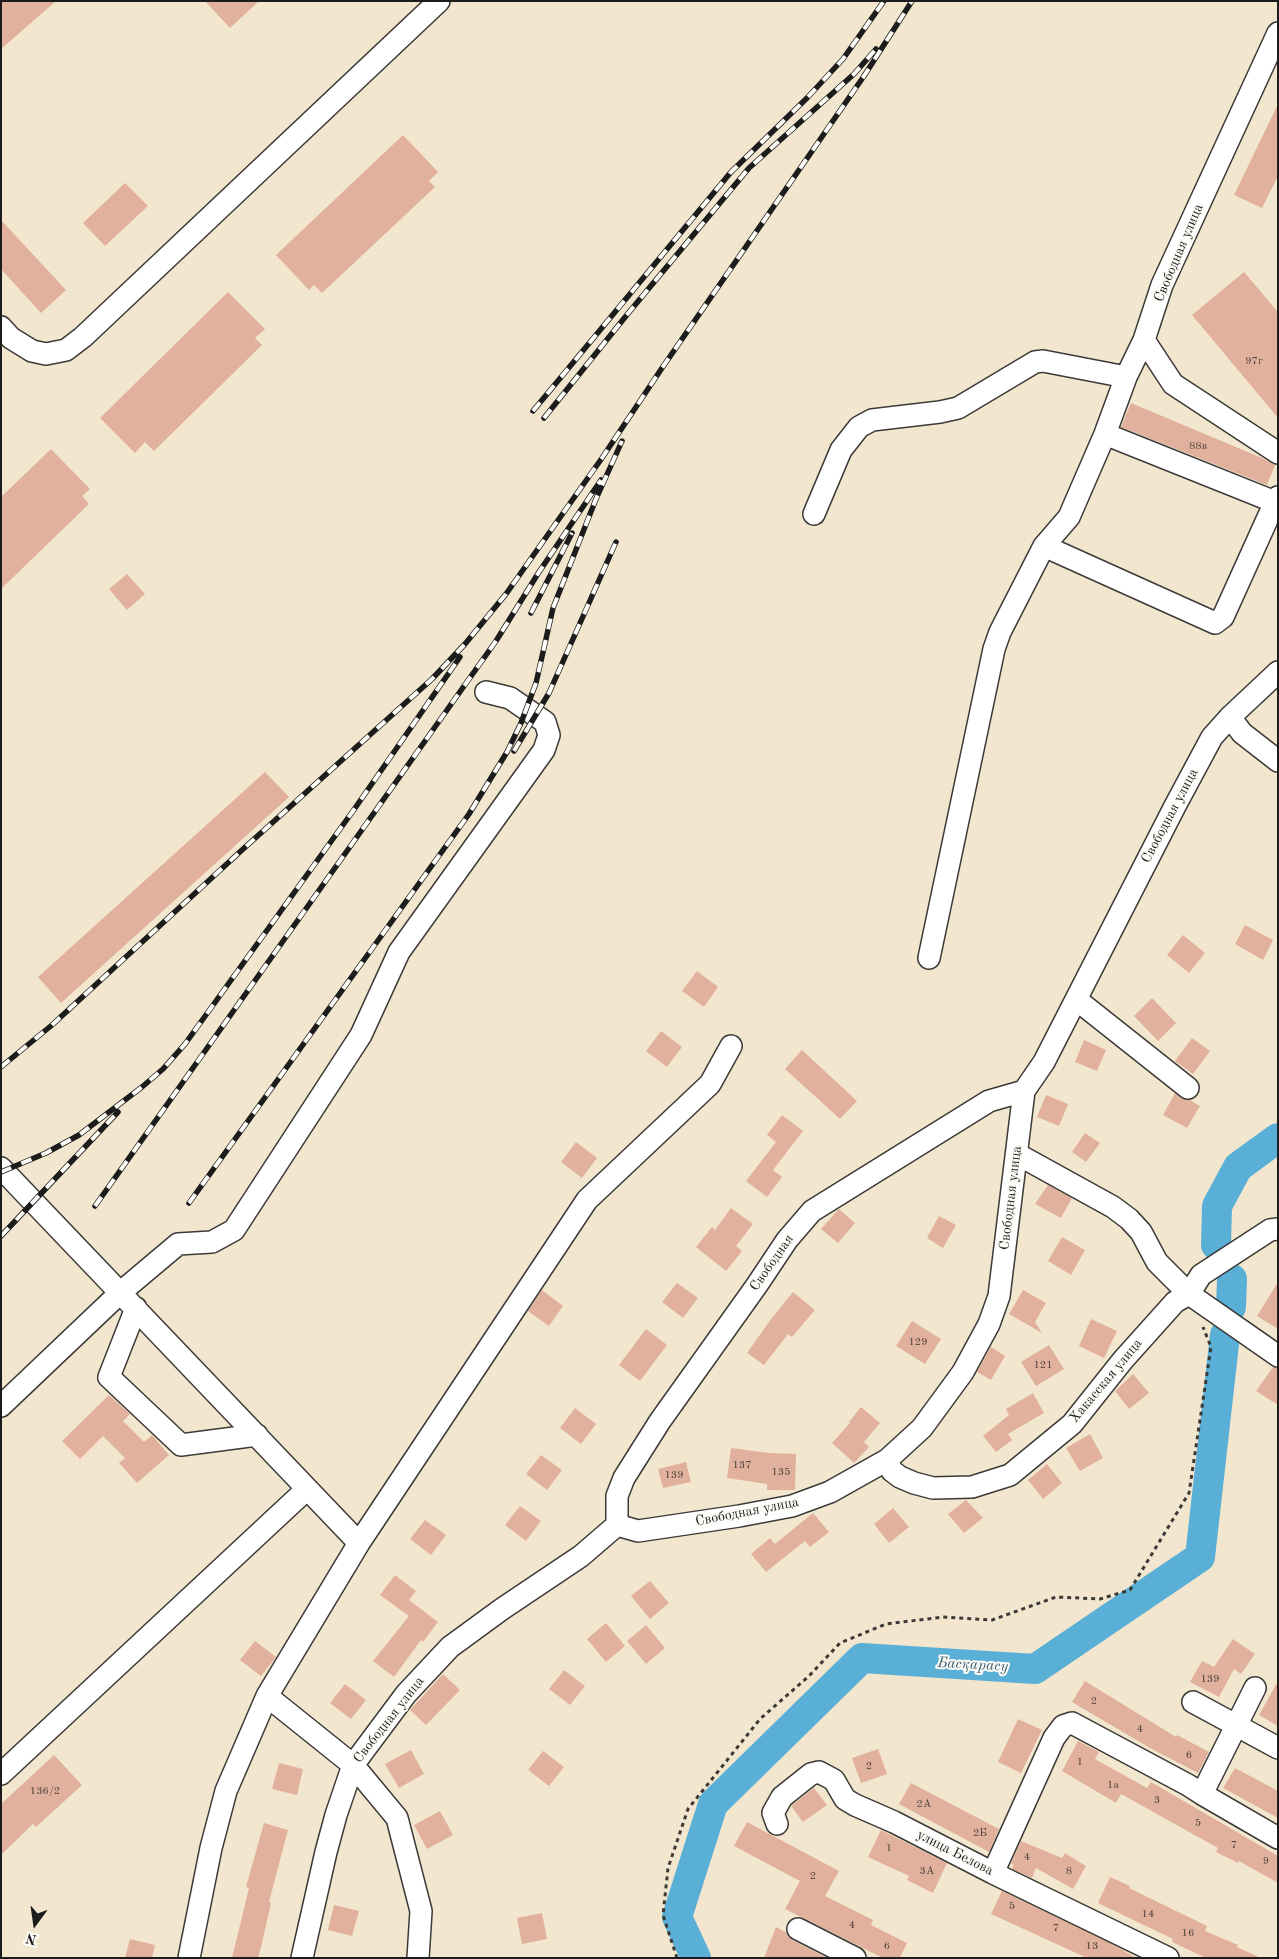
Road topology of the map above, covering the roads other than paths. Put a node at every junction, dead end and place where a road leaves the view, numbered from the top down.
1 (439, 1) edge
2 (1278, 33) edge
3 (1, 327) edge
4 (1144, 340) junction
5 (1126, 377) junction
6 (1105, 434) junction
7 (1278, 453) edge
8 (1276, 500) edge
9 (814, 514) dead end
10 (1044, 546) junction
11 (1278, 672) edge
12 (486, 692) dead end
13 (1230, 718) junction
14 (1278, 761) edge
15 (929, 958) dead end
16 (1077, 1000) junction
17 (731, 1046) dead end
18 (1188, 1088) dead end
19 (1024, 1091) junction
20 (1016, 1154) junction
21 (1, 1168) edge
22 (10, 1188) edge
23 (1278, 1229) edge
24 (121, 1292) junction
25 (1189, 1294) junction
26 (136, 1308) junction
27 (1278, 1356) edge
28 (1, 1406) edge
29 (257, 1435) junction
30 (887, 1460) junction
31 (308, 1489) junction
32 (617, 1525) junction
33 (359, 1543) junction
34 (1255, 1688) dead end
35 (267, 1696) junction
36 (1193, 1702) dead end
37 (1237, 1725) junction
38 (1278, 1748) edge
39 (353, 1765) junction
40 (1, 1774) edge
41 (1202, 1794) junction
42 (777, 1824) dead end
43 (1278, 1838) edge
44 (993, 1873) junction
45 (798, 1929) dead end
46 (190, 1958) edge
47 (302, 1958) edge
48 (418, 1958) edge
49 (855, 1958) edge
50 (1168, 1958) edge

1 - 3 street
2 - 4 street, Свободная улица
4 - 5 street, Свободная улица
4 - 7 street
5 - 6 street, Свободная улица
5 - 9 street
6 - 8 street
6 - 10 street, Свободная улица
8 - 10 street
10 - 15 street, Свободная улица
11 - 13 street, Свободная улица
12 - 24 street
13 - 14 street
13 - 16 street, Свободная улица
16 - 18 street
16 - 19 street, Свободная улица
17 - 33 street
19 - 20 street, Свободная улица
19 - 32 street, Свободная
20 - 25 street
20 - 30 street, Свободная улица
21 - 22 street
22 - 24 street
23 - 25 street, Хакасская улица
24 - 26 street
24 - 28 street
25 - 27 street
25 - 30 street, Хакасская улица
26 - 29 street
26 - 29 street
29 - 31 street
30 - 32 street, Свободная улица
31 - 33 street
31 - 40 street
32 - 39 street, Свободная улица
33 - 35 street
34 - 37 street
35 - 39 street
35 - 46 street
36 - 37 street
37 - 38 street
37 - 41 street
39 - 47 street, Свободная улица
39 - 48 street
41 - 43 street
41 - 44 street
42 - 44 street, улица Белова
44 - 50 street, улица Белова
45 - 49 street

